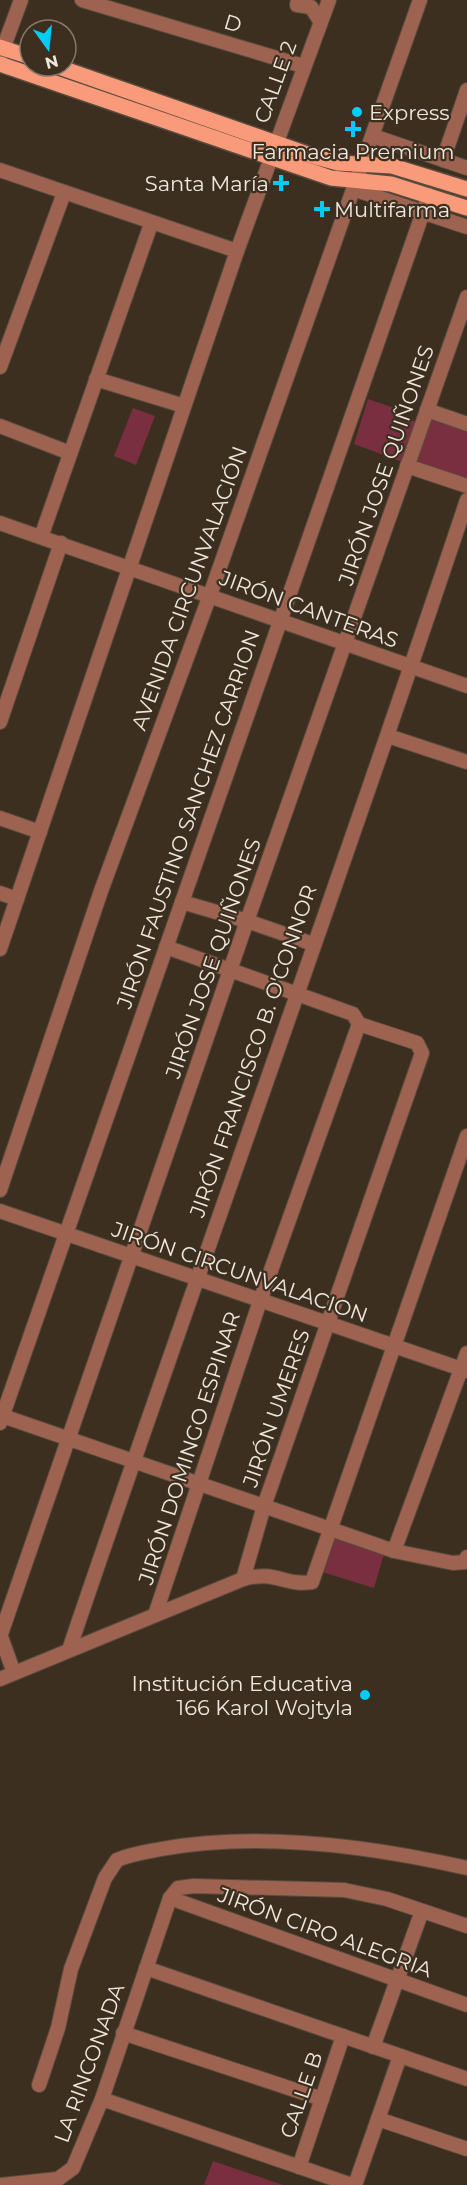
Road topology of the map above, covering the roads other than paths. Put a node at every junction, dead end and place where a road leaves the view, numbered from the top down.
1 (21, 0) edge
2 (82, 0) edge
3 (298, 0) edge
4 (329, 0) edge
5 (420, 0) edge
6 (320, 21) junction
7 (1, 51) edge
8 (18, 55) edge
9 (0, 64) edge
10 (303, 66) junction
11 (78, 74) edge
12 (467, 90) edge
13 (373, 136) junction
14 (276, 143) junction
15 (271, 158) junction
16 (443, 160) junction
17 (362, 164) junction
18 (467, 168) edge
19 (0, 170) edge
20 (355, 184) junction
21 (467, 189) edge
22 (64, 193) junction
23 (429, 195) junction
24 (467, 208) edge
25 (425, 213) junction
26 (151, 224) junction
27 (467, 227) edge
28 (237, 251) junction
29 (467, 297) edge
30 (0, 367) edge
31 (96, 379) junction
32 (184, 406) junction
33 (427, 410) junction
34 (467, 424) edge
35 (0, 426) edge
36 (70, 453) junction
37 (407, 466) junction
38 (467, 486) edge
39 (467, 500) edge
40 (0, 523) edge
41 (41, 537) junction
42 (61, 543) junction
43 (129, 567) junction
44 (210, 595) junction
45 (279, 621) junction
46 (345, 645) junction
47 (411, 668) junction
48 (467, 686) edge
49 (0, 722) edge
50 (388, 736) junction
51 (467, 762) edge
52 (0, 818) edge
53 (40, 832) junction
54 (0, 893) edge
55 (17, 899) junction
56 (182, 902) junction
57 (247, 921) junction
58 (313, 944) junction
59 (166, 946) junction
60 (0, 949) edge
61 (231, 969) junction
62 (296, 993) junction
63 (359, 1024) junction
64 (467, 1136) edge
65 (0, 1190) edge
66 (0, 1211) edge
67 (66, 1234) junction
68 (132, 1256) junction
69 (195, 1279) junction
70 (260, 1301) junction
71 (327, 1325) junction
72 (393, 1347) junction
73 (467, 1353) edge
74 (464, 1370) edge
75 (1, 1418) edge
76 (68, 1438) junction
77 (133, 1460) junction
78 (200, 1483) junction
79 (264, 1506) junction
80 (329, 1530) junction
81 (394, 1551) junction
82 (466, 1559) edge
83 (243, 1579) junction
84 (155, 1615) junction
85 (0, 1634) edge
86 (69, 1650) junction
87 (14, 1672) junction
88 (0, 1679) edge
89 (467, 1868) edge
90 (170, 1898) junction
91 (422, 1911) junction
92 (467, 1926) edge
93 (146, 1968) junction
94 (395, 1981) junction
95 (467, 2005) edge
96 (123, 2033) junction
97 (343, 2036) junction
98 (373, 2047) junction
99 (400, 2056) junction
100 (467, 2079) edge
101 (39, 2085) dead end
102 (102, 2099) junction
103 (322, 2099) junction
104 (378, 2119) junction
105 (467, 2149) edge
106 (299, 2167) junction
107 (314, 2179) edge
108 (0, 2185) edge
109 (354, 2185) edge

1 - 7 street
2 - 10 street, D
3 - 6 street
4 - 6 street, CALLE 2
5 - 13 street, AVENIDA CIRCUNVALACIÓN
6 - 10 street, CALLE 2
7 - 8 main road
9 - 15 main road
10 - 14 street, CALLE 2
11 - 14 main road
12 - 16 street
13 - 16 street
13 - 17 street, AVENIDA CIRCUNVALACIÓN
14 - 15 street, CALLE 2
14 - 17 main road
15 - 20 main road
15 - 28 street, CALLE 2
16 - 18 street
17 - 20 street, AVENIDA CIRCUNVALACIÓN
17 - 21 main road
19 - 22 street
20 - 23 main road
20 - 25 street
20 - 44 street, AVENIDA CIRCUNVALACIÓN
22 - 26 street
22 - 30 street
23 - 24 main road
23 - 25 street, JIRÓN FAUSTINO SANCHEZ CARRION
25 - 27 street
25 - 45 street, JIRÓN FAUSTINO SANCHEZ CARRION
26 - 28 street
26 - 31 street
28 - 32 street, CALLE 2
29 - 33 street, JIRÓN JOSE QUIÑONES
31 - 32 street
31 - 36 street
32 - 43 street, CALLE 2
33 - 34 street
33 - 37 street, JIRÓN JOSE QUIÑONES
35 - 36 street
36 - 41 street
37 - 38 street
37 - 46 street, JIRÓN JOSE QUIÑONES
39 - 47 street, JIRÓN FRANCISCO B. O'CONNOR
40 - 41 street, JIRÓN CANTERAS
41 - 42 street, JIRÓN CANTERAS
42 - 43 street, JIRÓN CANTERAS
42 - 49 street
43 - 44 street, JIRÓN CANTERAS
43 - 53 street, CALLE 2
44 - 45 street, JIRÓN CANTERAS
44 - 65 street, AVENIDA CIRCUNVALACIÓN
45 - 46 street, JIRÓN CANTERAS
45 - 56 street, JIRÓN FAUSTINO SANCHEZ CARRION
46 - 47 street, JIRÓN CANTERAS
46 - 57 street, JIRÓN JOSE QUIÑONES
47 - 48 street, JIRÓN CANTERAS
47 - 50 street, JIRÓN FRANCISCO B. O'CONNOR
50 - 51 street
50 - 58 street, JIRÓN FRANCISCO B. O'CONNOR
52 - 53 street
53 - 55 street, CALLE 2
54 - 55 street
55 - 60 street, CALLE 2
56 - 57 street
56 - 59 street, JIRÓN FAUSTINO SANCHEZ CARRION
57 - 58 street
57 - 61 street, JIRÓN JOSE QUIÑONES
58 - 62 street, JIRÓN FRANCISCO B. O'CONNOR
59 - 61 street
59 - 67 street, JIRÓN FAUSTINO SANCHEZ CARRION
61 - 62 street
61 - 68 street, JIRÓN JOSE QUIÑONES
62 - 63 street
62 - 69 street, JIRÓN FRANCISCO B. O'CONNOR
63 - 70 street, JIRÓN DOMINGO ESPINAR
63 - 71 street, JIRÓN UMERES
64 - 72 street
66 - 67 street, JIRÓN CIRCUNVALACION
67 - 68 street, JIRÓN CIRCUNVALACION
67 - 75 street, JIRÓN FAUSTINO SANCHEZ CARRION
68 - 69 street, JIRÓN CIRCUNVALACION
68 - 76 street, JIRÓN JOSE QUIÑONES
69 - 70 street, JIRÓN CIRCUNVALACION
69 - 77 street, JIRÓN FRANCISCO B. O'CONNOR
70 - 71 street, JIRÓN CIRCUNVALACION
70 - 78 street, JIRÓN DOMINGO ESPINAR
71 - 72 street, JIRÓN CIRCUNVALACION
71 - 79 street, JIRÓN UMERES
72 - 74 street, JIRÓN CIRCUNVALACION
72 - 80 street
73 - 74 street
74 - 81 street
75 - 76 street
76 - 77 street
76 - 85 street, JIRÓN JOSE QUIÑONES
77 - 78 street
77 - 86 street, JIRÓN FRANCISCO B. O'CONNOR
78 - 79 street
78 - 84 street, JIRÓN DOMINGO ESPINAR
79 - 80 street
79 - 83 street, JIRÓN UMERES
80 - 81 street
80 - 83 street
81 - 82 street
83 - 84 street
84 - 86 street
85 - 87 street
86 - 87 street
87 - 88 street
89 - 101 street
90 - 91 street
90 - 93 street, LA RINCONADA
90 - 94 street, JIRÓN CIRO ALEGRIA
91 - 92 street
91 - 94 street
93 - 96 street, LA RINCONADA
93 - 97 street
94 - 95 street, JIRÓN CIRO ALEGRIA
94 - 98 street
96 - 102 street, LA RINCONADA
96 - 103 street
97 - 98 street
97 - 103 street, CALLE B
98 - 99 street
99 - 100 street
99 - 104 street
102 - 106 street
102 - 108 street, LA RINCONADA
103 - 106 street, CALLE B
104 - 105 street
104 - 109 street
106 - 107 street
107 - 109 street

